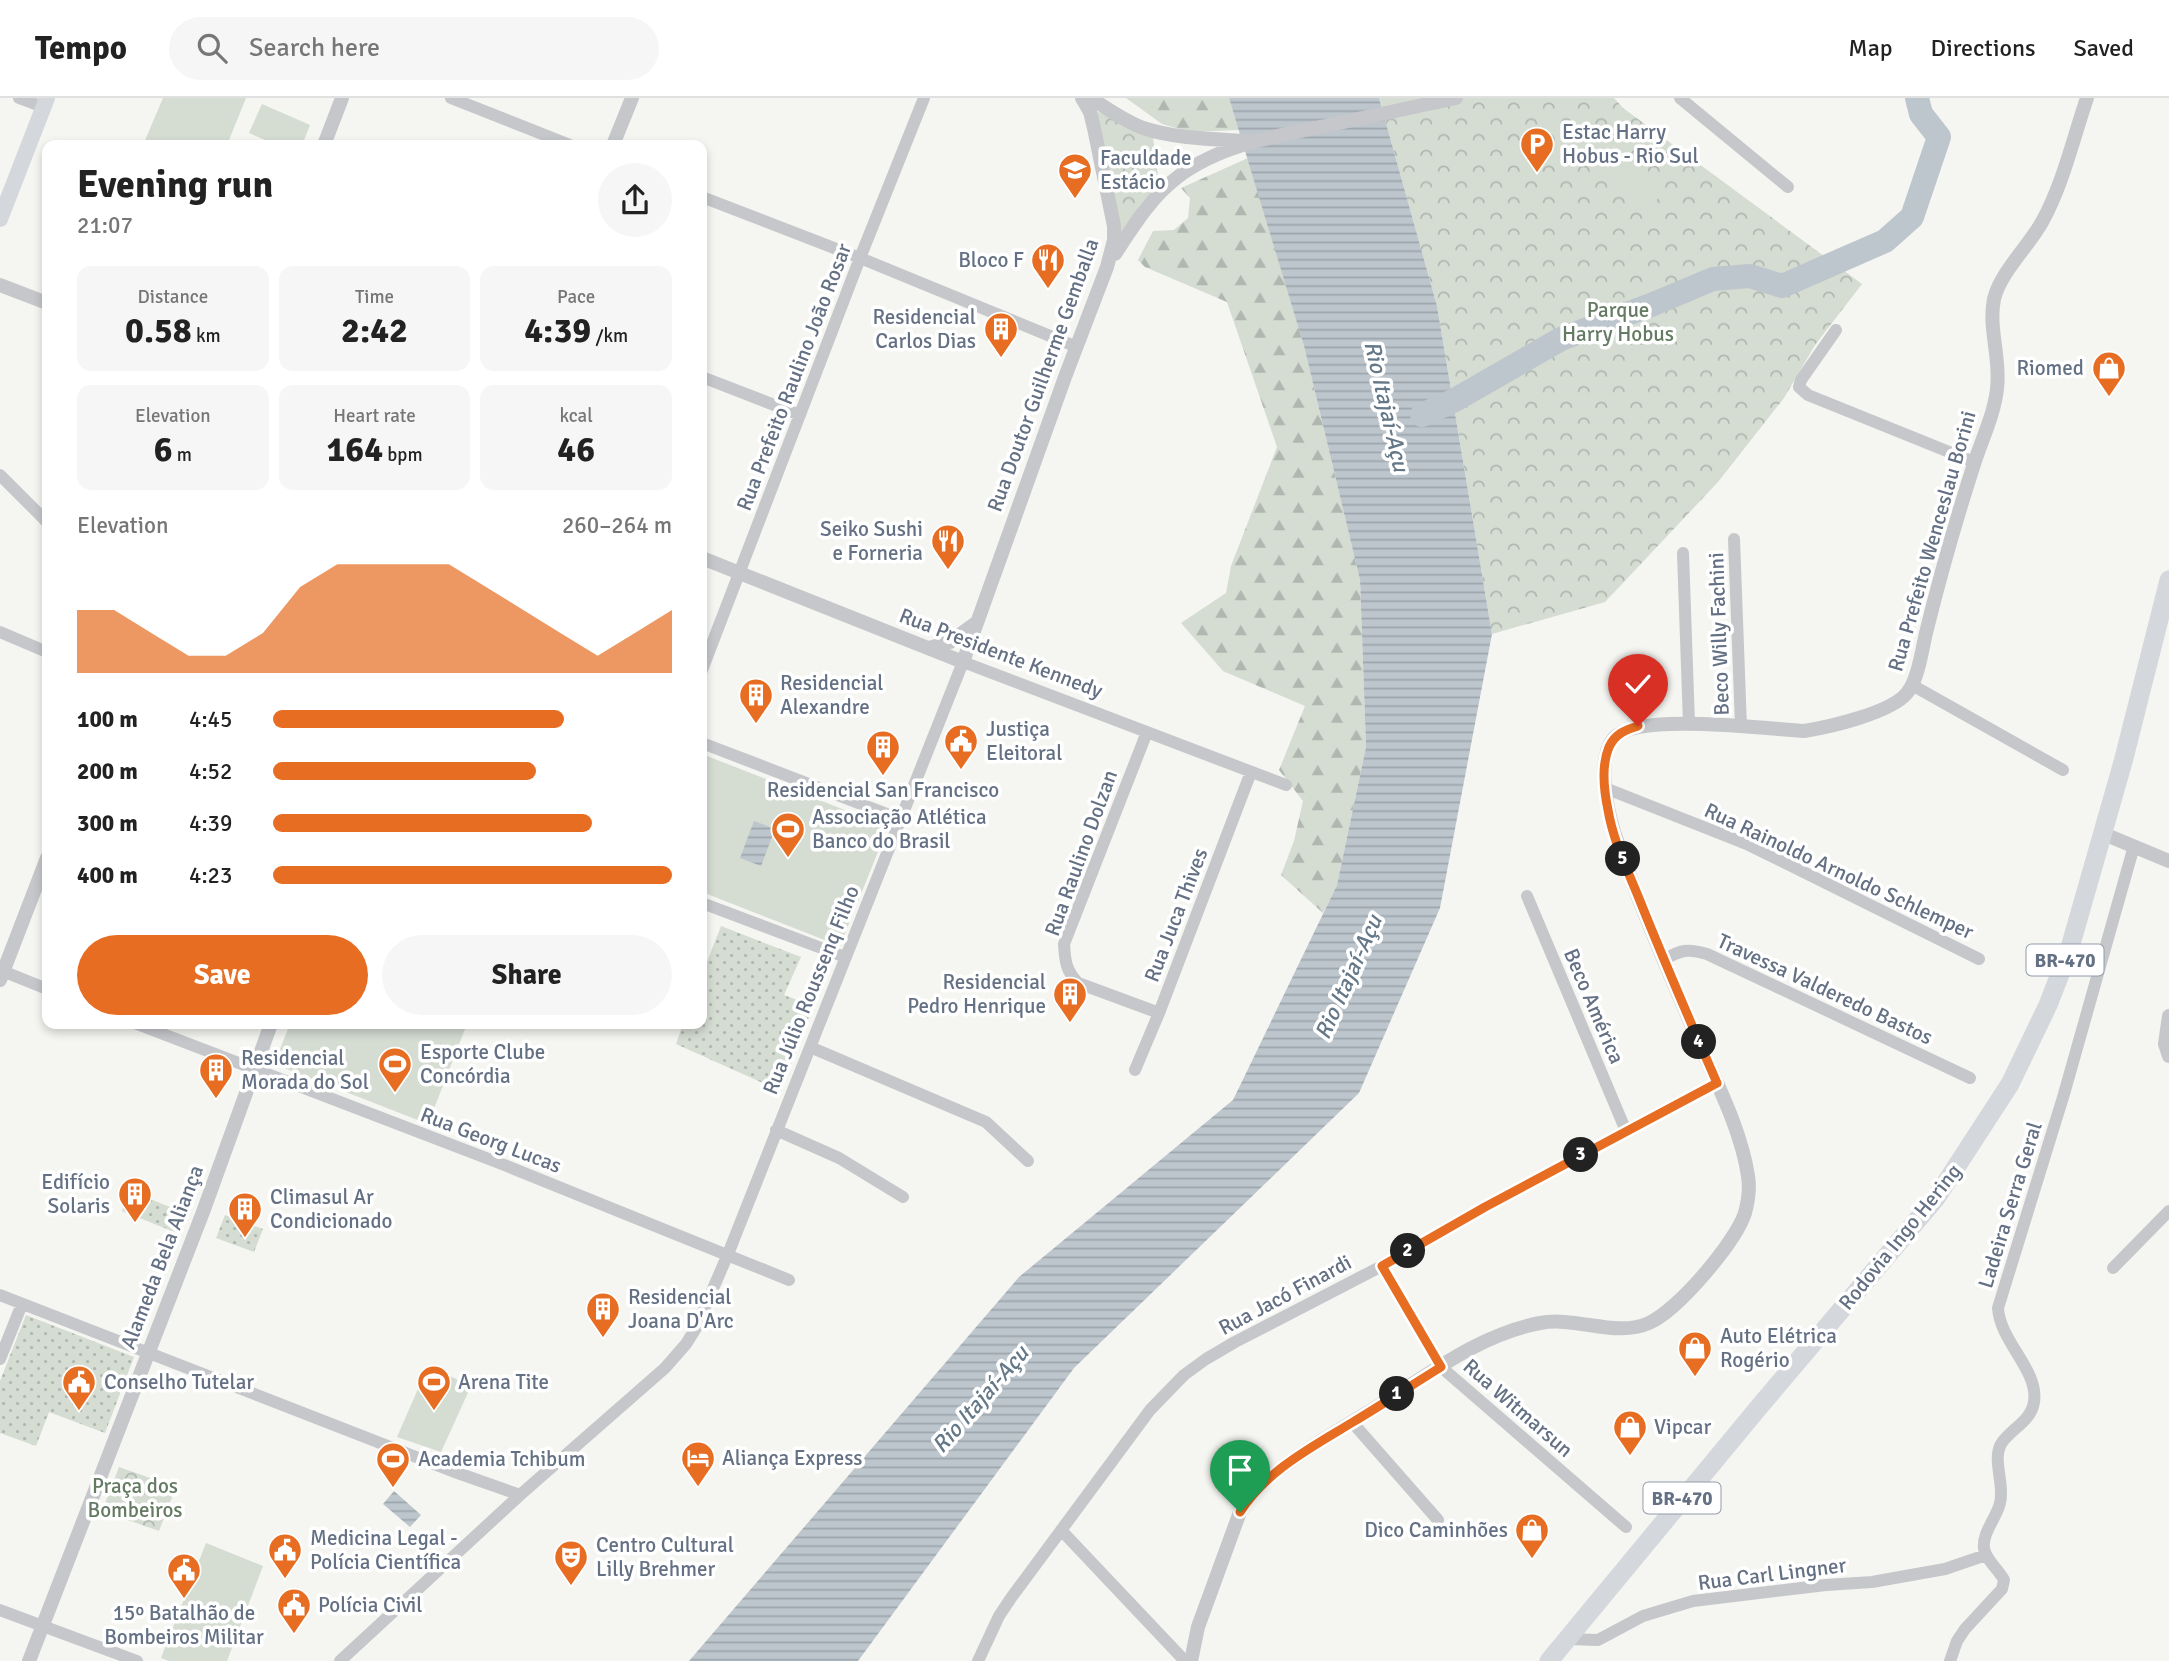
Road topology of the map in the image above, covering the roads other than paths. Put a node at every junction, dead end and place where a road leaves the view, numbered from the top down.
1 (19, 98) edge
2 (342, 98) edge
3 (451, 98) edge
4 (632, 98) edge
5 (924, 98) edge
6 (1082, 98) edge
7 (1091, 98) edge
8 (1456, 98) edge
9 (2087, 98) edge
10 (1687, 100) edge
11 (45, 103) edge
12 (326, 140) edge
13 (557, 140) edge
14 (615, 140) edge
15 (1252, 141) junction
16 (1788, 187) dead end
17 (707, 199) edge
18 (0, 219) edge
19 (860, 258) junction
20 (1107, 267) junction
21 (0, 285) edge
22 (42, 301) edge
23 (1836, 330) dead end
24 (1077, 347) junction
25 (707, 379) edge
26 (800, 415) junction
27 (1974, 462) junction
28 (0, 475) edge
29 (42, 517) edge
30 (1734, 539) dead end
31 (1683, 553) dead end
32 (707, 560) edge
33 (739, 573) junction
34 (2169, 580) edge
35 (977, 622) junction
36 (0, 632) edge
37 (929, 648) junction
38 (42, 650) edge
39 (707, 657) edge
40 (962, 662) junction
41 (1912, 685) junction
42 (1689, 724) junction
43 (1741, 727) junction
44 (1147, 732) junction
45 (707, 745) edge
46 (2063, 770) dead end
47 (1251, 772) junction
48 (1286, 785) dead end
49 (1605, 788) junction
50 (900, 819) junction
51 (2104, 834) junction
52 (2134, 846) junction
53 (2169, 861) edge
54 (42, 871) edge
55 (1527, 896) dead end
56 (707, 905) edge
57 (845, 957) junction
58 (1979, 959) dead end
59 (1663, 960) junction
60 (1, 974) edge
61 (42, 987) edge
62 (1159, 1013) junction
63 (2169, 1016) edge
64 (150, 1029) edge
65 (269, 1029) edge
66 (810, 1047) junction
67 (2169, 1056) edge
68 (254, 1069) junction
69 (1135, 1070) dead end
70 (1970, 1078) dead end
71 (1717, 1083) junction
72 (776, 1130) junction
73 (1626, 1131) junction
74 (1028, 1161) dead end
75 (903, 1197) dead end
76 (2169, 1211) edge
77 (728, 1254) junction
78 (1382, 1266) junction
79 (2113, 1268) dead end
80 (789, 1280) dead end
81 (0, 1295) edge
82 (22, 1304) junction
83 (148, 1353) junction
84 (0, 1359) edge
85 (1441, 1367) junction
86 (1352, 1422) junction
87 (520, 1495) junction
88 (1438, 1520) dead end
89 (1626, 1527) dead end
90 (1061, 1530) junction
91 (1986, 1555) junction
92 (0, 1610) edge
93 (43, 1627) junction
94 (1566, 1639) junction
95 (29, 1661) edge
96 (136, 1661) edge
97 (340, 1661) edge
98 (978, 1661) edge
99 (1185, 1661) edge
100 (1191, 1661) edge
101 (1549, 1661) edge
102 (1950, 1661) edge

1 - 11 street
2 - 12 street
3 - 13 street
4 - 14 street
5 - 19 street, Rua Prefeito Raulino João Rosar
6 - 20 street, Rua Doutor Guilherme Gemballa
7 - 15 street
8 - 15 street
9 - 27 street, Rua Prefeito Wenceslau Borini
10 - 16 street
11 - 18 main road
15 - 20 street
17 - 19 street
19 - 24 street
19 - 26 street, Rua Prefeito Raulino João Rosar
20 - 24 street, Rua Doutor Guilherme Gemballa
21 - 22 street
23 - 27 street
24 - 35 street, Rua Doutor Guilherme Gemballa
25 - 26 street
26 - 33 street, Rua Prefeito Raulino João Rosar
27 - 41 street, Rua Prefeito Wenceslau Borini
28 - 29 street
30 - 43 street, Beco Willy Fachini
31 - 42 street
32 - 33 street, Rua Presidente Kennedy
33 - 37 street, Rua Presidente Kennedy
33 - 39 street, Rua Prefeito Raulino João Rosar
34 - 51 highway, Rodovia Ingo Hering / BR-470
35 - 37 street
35 - 40 street, Rua Doutor Guilherme Gemballa
36 - 38 street
37 - 40 street, Rua Presidente Kennedy
40 - 44 street, Rua Presidente Kennedy
40 - 50 street, Rua Júlio Roussenq Filho
41 - 43 street, Rua Prefeito Wenceslau Borini
41 - 46 street
42 - 43 street, Rua Prefeito Wenceslau Borini
42 - 49 street, Rua Prefeito Wenceslau Borini
44 - 47 street, Rua Presidente Kennedy
44 - 62 street, Rua Raulino Dolzan
45 - 50 street
47 - 48 street, Rua Presidente Kennedy
47 - 62 street, Rua Juca Thives
49 - 58 street, Rua Rainoldo Arnoldo Schlemper
49 - 59 street, Rua Prefeito Wenceslau Borini
50 - 57 street, Rua Júlio Roussenq Filho
51 - 52 street
51 - 94 highway, Rodovia Ingo Hering / BR-470
52 - 53 street
52 - 91 street, Ladeira Serra Geral
54 - 60 street
55 - 73 street, Beco América
56 - 57 street
57 - 66 street, Rua Júlio Roussenq Filho
59 - 70 street, Travessa Valderedo Bastos
59 - 71 street, Rua Prefeito Wenceslau Borini
60 - 61 street
62 - 69 street, Rua Juca Thives
63 - 67 street
64 - 68 street, Rua Georg Lucas
65 - 68 street, Alameda Bela Aliança
66 - 72 street, Rua Júlio Roussenq Filho
66 - 74 street
68 - 77 street, Rua Georg Lucas
68 - 83 street, Alameda Bela Aliança
71 - 73 street, Rua Jacó Finardi
71 - 85 street, Rua Prefeito Wenceslau Borini
72 - 75 street
72 - 77 street, Rua Júlio Roussenq Filho
73 - 78 street, Rua Jacó Finardi
76 - 79 street
77 - 80 street, Rua Georg Lucas
77 - 87 street, Rua Júlio Roussenq Filho
78 - 85 street, Rua Witmarsun
78 - 90 street, Rua Jacó Finardi
81 - 82 street
82 - 83 street
82 - 84 street
83 - 87 street
83 - 93 street, Alameda Bela Aliança
85 - 86 street, Rua Prefeito Wenceslau Borini
85 - 89 street, Rua Witmarsun
86 - 88 street
86 - 100 street, Rua Prefeito Wenceslau Borini
87 - 97 street, Rua Júlio Roussenq Filho
90 - 98 street, Rua Jacó Finardi
90 - 99 street
91 - 94 street, Rua Carl Lingner
91 - 102 street
92 - 93 street
93 - 95 street, Alameda Bela Aliança
93 - 96 street
94 - 101 highway, Rodovia Ingo Hering / BR-470

